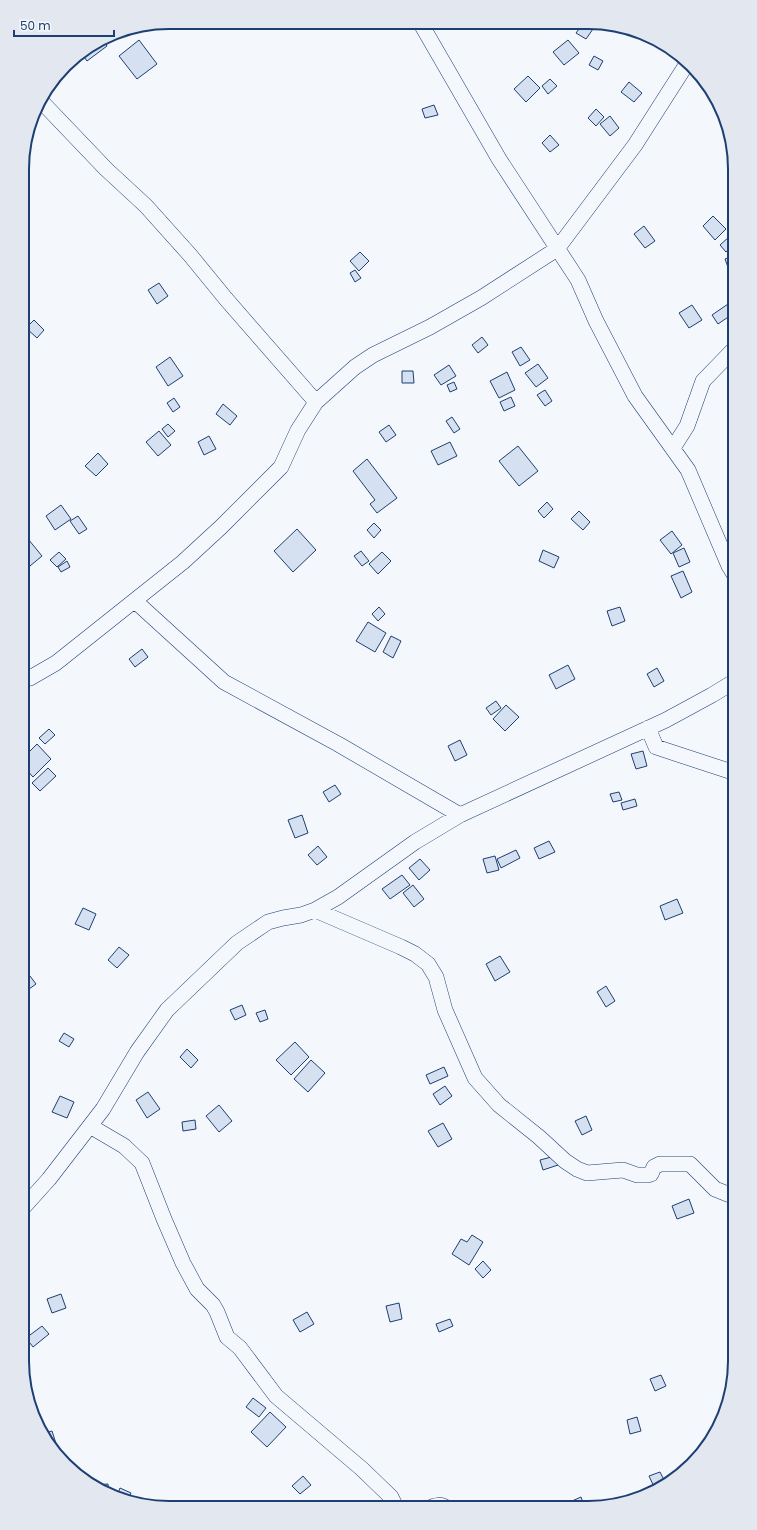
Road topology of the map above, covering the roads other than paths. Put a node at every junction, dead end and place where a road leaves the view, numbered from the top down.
1 (424, 29) edge
2 (684, 68) edge
3 (44, 105) edge
4 (557, 249) junction
5 (728, 355) edge
6 (316, 402) junction
7 (673, 448) junction
8 (728, 564) edge
9 (135, 601) junction
10 (29, 678) edge
11 (728, 685) edge
12 (648, 728) junction
13 (728, 771) edge
14 (460, 815) junction
15 (315, 910) junction
16 (90, 1126) junction
17 (728, 1194) edge
18 (29, 1201) edge
19 (393, 1501) edge

1 - 4 street
2 - 4 street
3 - 6 street
4 - 6 street
4 - 7 street
5 - 7 street
6 - 9 street
7 - 8 street
9 - 10 street
9 - 14 street
11 - 12 street
12 - 13 street
12 - 14 street
14 - 15 street
15 - 16 street
15 - 17 street
16 - 18 street
16 - 19 street

